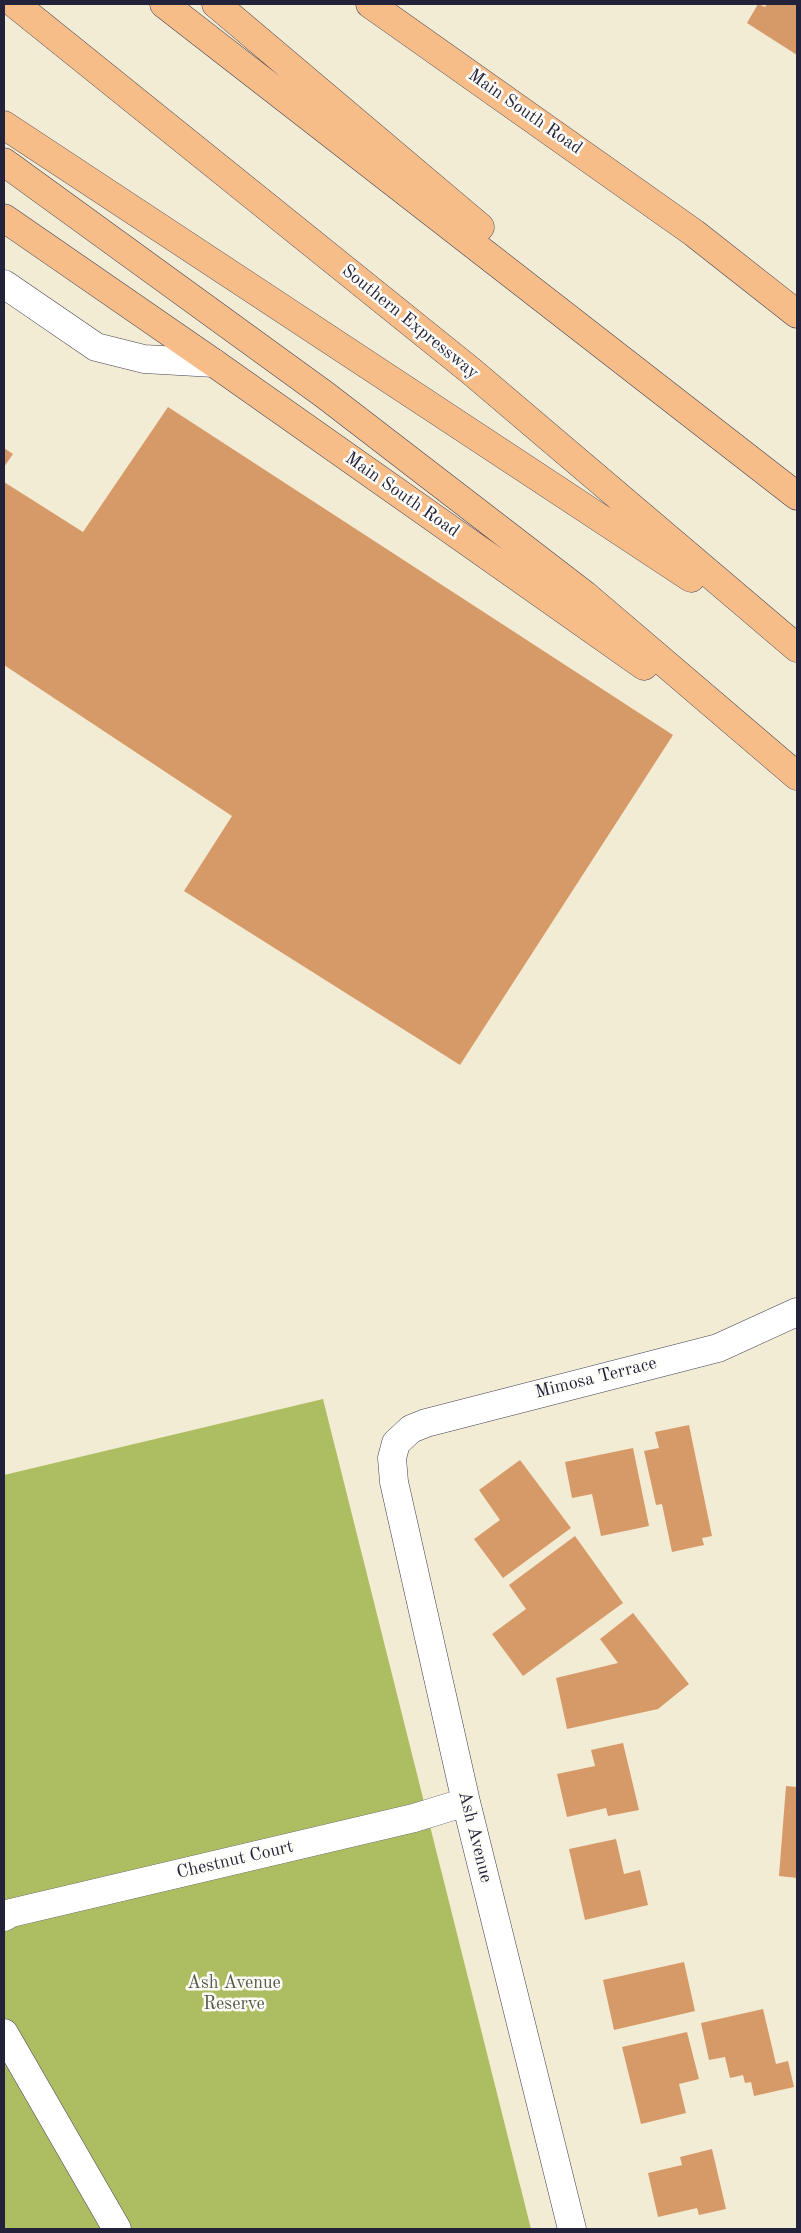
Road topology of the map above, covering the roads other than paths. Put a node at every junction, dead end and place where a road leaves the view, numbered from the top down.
1 (15, 4) edge
2 (164, 4) edge
3 (216, 4) edge
4 (370, 4) edge
5 (4, 125) edge
6 (4, 162) edge
7 (4, 218) edge
8 (4, 284) edge
9 (797, 314) edge
10 (214, 363) junction
11 (797, 495) edge
12 (794, 646) edge
13 (797, 776) edge
14 (797, 1312) edge
15 (396, 1443) joint
16 (466, 1802) junction
17 (4, 1917) edge
18 (4, 2033) edge
19 (117, 2229) edge
20 (572, 2229) edge

1 - 12 highway, Southern Expressway
2 - 11 highway
3 - 11 highway
4 - 9 highway, Main South Road
5 - 12 highway
6 - 13 highway
7 - 10 highway, Main South Road
8 - 10 street
10 - 13 highway, Main South Road
14 - 15 street, Mimosa Terrace
15 - 16 street, Ash Avenue
16 - 17 street, Chestnut Court
16 - 20 street, Ash Avenue
18 - 19 street

